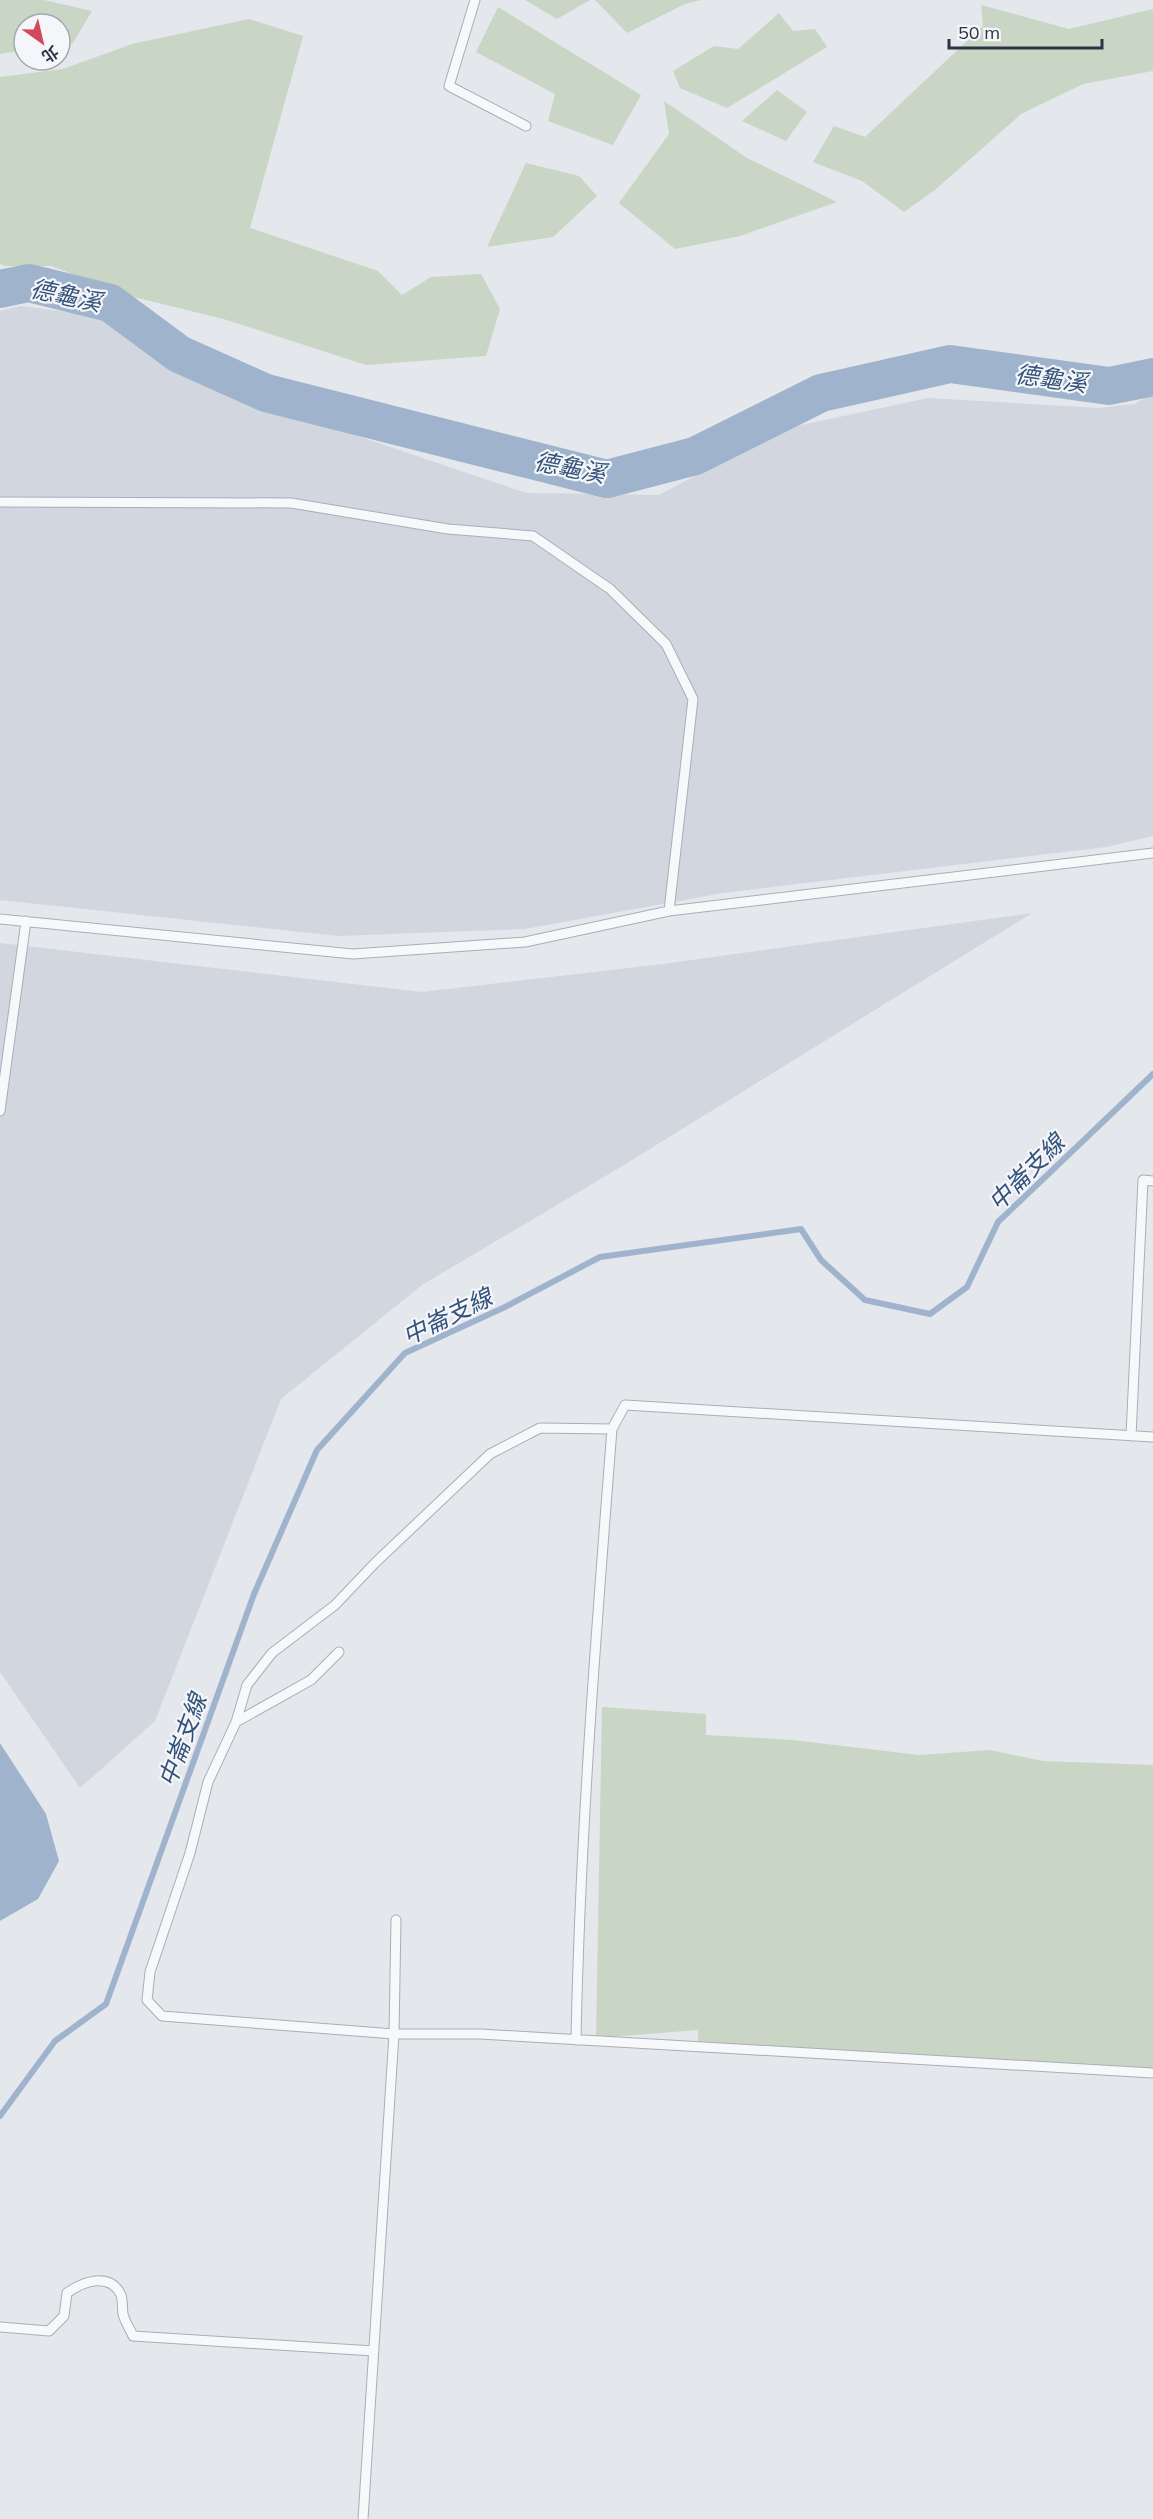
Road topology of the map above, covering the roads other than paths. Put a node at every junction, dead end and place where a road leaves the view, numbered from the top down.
1 (475, 0) edge
2 (526, 126) dead end
3 (0, 502) edge
4 (1153, 853) edge
5 (669, 911) junction
6 (0, 919) edge
7 (26, 921) junction
8 (0, 1111) edge
9 (1153, 1180) edge
10 (612, 1429) junction
11 (1131, 1436) junction
12 (1153, 1437) edge
13 (339, 1652) dead end
14 (236, 1722) junction
15 (396, 1920) dead end
16 (394, 2034) junction
17 (576, 2040) junction
18 (1153, 2073) edge
19 (0, 2327) edge
20 (374, 2351) junction
21 (363, 2519) edge

1 - 2 lane
3 - 5 lane
4 - 5 lane
5 - 7 lane
6 - 7 lane
7 - 8 lane
9 - 11 lane
10 - 11 lane
10 - 14 lane
10 - 17 lane
11 - 12 lane
13 - 14 lane
14 - 16 lane
15 - 16 lane
16 - 17 lane
16 - 20 lane
17 - 18 lane
19 - 20 lane
20 - 21 lane

